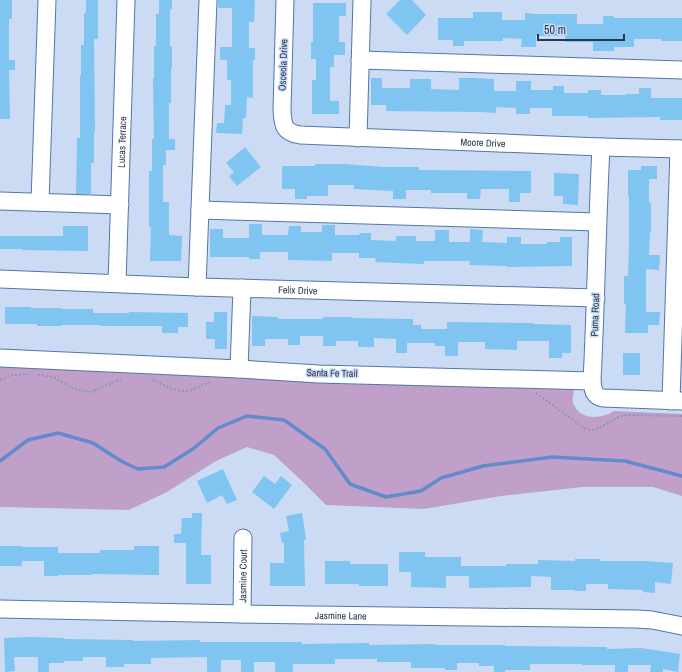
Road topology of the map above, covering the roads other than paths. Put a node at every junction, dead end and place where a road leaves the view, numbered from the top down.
1 (47, 0) edge
2 (126, 0) edge
3 (208, 0) edge
4 (285, 0) edge
5 (362, 0) edge
6 (360, 60) junction
7 (682, 70) edge
8 (286, 129) joint
9 (358, 138) junction
10 (601, 147) junction
11 (680, 149) edge
12 (0, 201) edge
13 (40, 202) junction
14 (120, 206) junction
15 (200, 210) junction
16 (597, 222) junction
17 (679, 226) edge
18 (0, 278) edge
19 (117, 284) junction
20 (197, 287) junction
21 (242, 288) junction
22 (596, 298) junction
23 (0, 358) edge
24 (239, 369) junction
25 (592, 381) junction
26 (676, 401) edge
27 (243, 538) dead end
28 (0, 609) edge
29 (242, 614) junction
30 (682, 626) edge

1 - 13 street
2 - 14 street, Lucas Terrace
3 - 15 street
4 - 8 street, Osceola Drive
5 - 6 street
6 - 7 street
6 - 9 street
8 - 9 street, Moore Drive
9 - 10 street, Moore Drive
10 - 11 street, Moore Drive
10 - 16 street, Puma Road
11 - 17 street
12 - 13 street
13 - 14 street
14 - 19 street, Lucas Terrace
15 - 16 street
15 - 20 street
16 - 22 street, Puma Road
17 - 26 street
18 - 19 street, Felix Drive
19 - 20 street, Felix Drive
20 - 21 street, Felix Drive
21 - 22 street, Felix Drive
21 - 24 street
22 - 25 street, Puma Road
23 - 24 street
24 - 25 street
25 - 26 street, Puma Road
27 - 29 street, Jasmine Court
28 - 29 street, Jasmine Lane
29 - 30 street, Jasmine Lane

